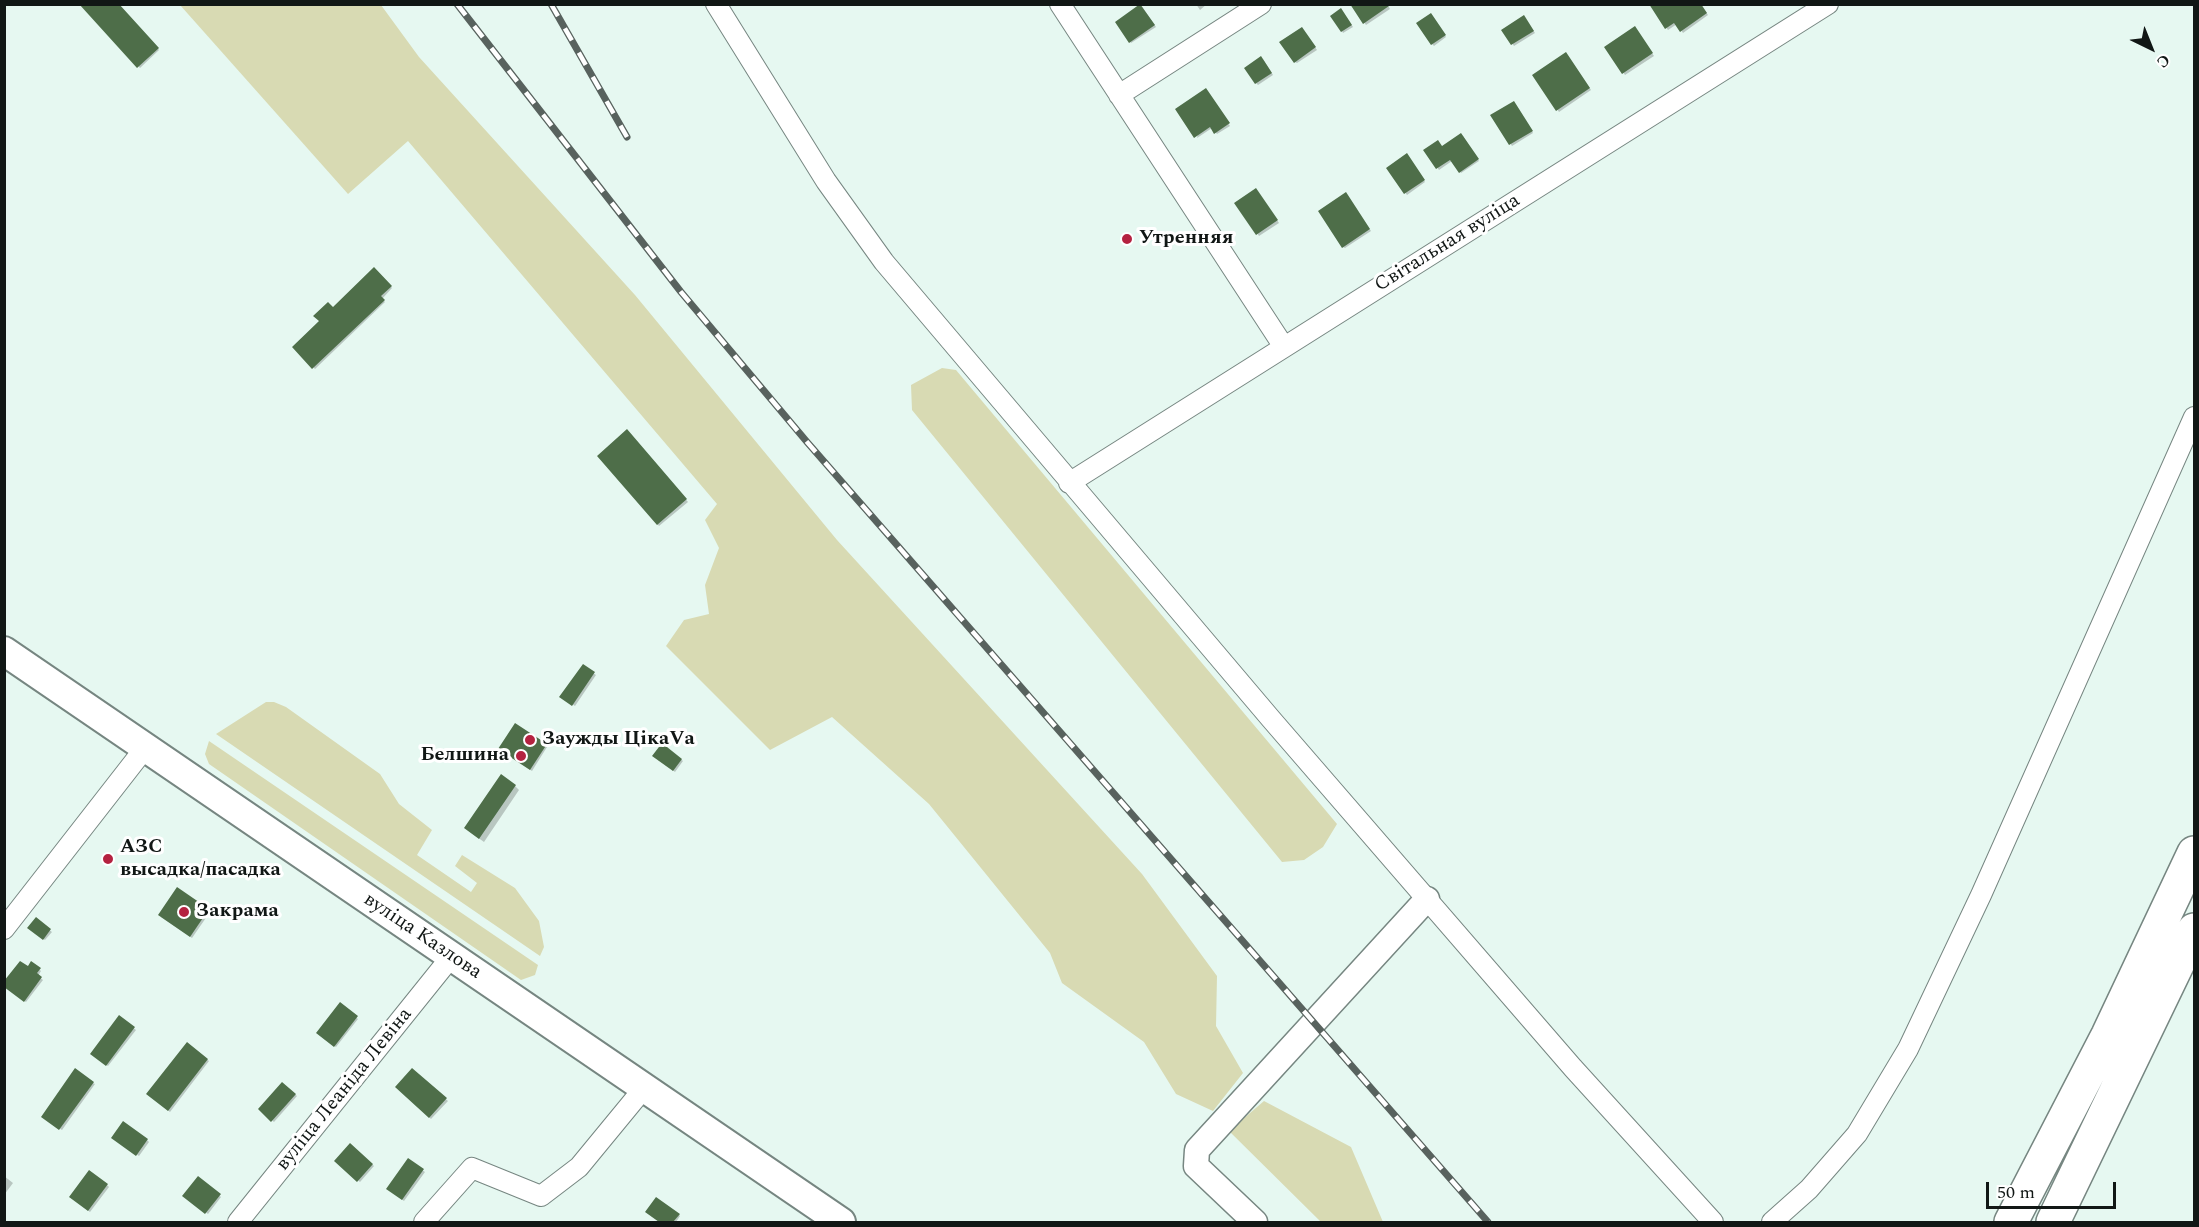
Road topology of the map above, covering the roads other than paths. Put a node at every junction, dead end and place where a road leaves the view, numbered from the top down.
1 (716, 4) edge
2 (1060, 4) edge
3 (1261, 4) edge
4 (1828, 4) edge
5 (1119, 95) junction
6 (1284, 347) junction
7 (2194, 417) edge
8 (1069, 483) junction
9 (4, 651) edge
10 (145, 748) junction
11 (2194, 852) edge
12 (1427, 899) junction
13 (4, 929) edge
14 (2194, 930) edge
15 (451, 957) junction
16 (644, 1088) junction
17 (238, 1222) edge
18 (424, 1222) edge
19 (841, 1222) edge
20 (1254, 1222) edge
21 (1713, 1222) edge
22 (1772, 1222) edge
23 (2011, 1222) edge
24 (2053, 1222) edge

1 - 8 street
2 - 5 street
3 - 5 street
4 - 6 street, Світальная вуліца
5 - 6 street
6 - 8 street, Світальная вуліца
7 - 22 street
8 - 12 street
9 - 10 main road, вуліца Казлова
10 - 13 street
10 - 15 main road, вуліца Казлова
11 - 23 highway
12 - 20 street
12 - 21 street
14 - 24 highway
15 - 16 main road, вуліца Казлова
15 - 17 street, вуліца Леаніда Левіна
16 - 18 street
16 - 19 main road, вуліца Казлова

